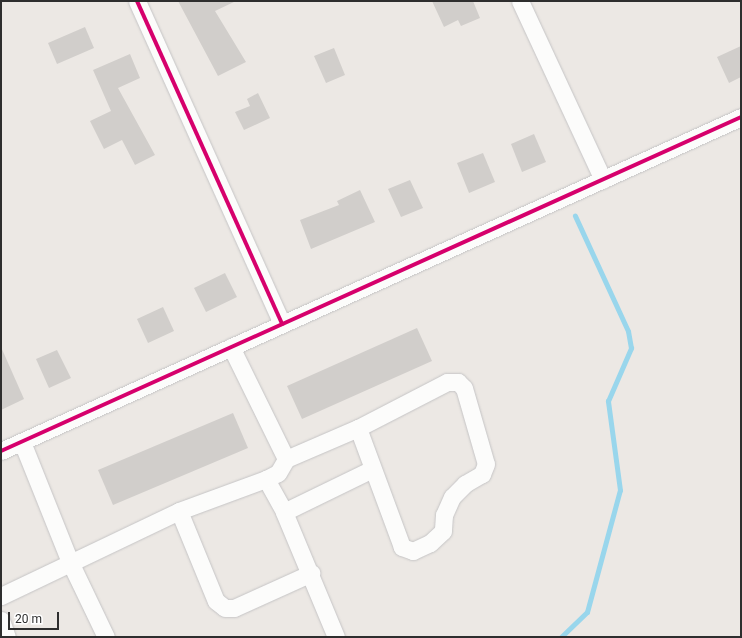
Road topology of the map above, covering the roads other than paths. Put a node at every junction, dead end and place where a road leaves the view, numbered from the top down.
1 (138, 1) edge
2 (520, 1) edge
3 (741, 117) edge
4 (603, 180) junction
5 (282, 324) junction
6 (231, 347) junction
7 (358, 428) junction
8 (22, 442) junction
9 (1, 451) edge
10 (286, 459) junction
11 (372, 469) junction
12 (266, 479) junction
13 (179, 512) junction
14 (284, 512) junction
15 (70, 562) junction
16 (311, 574) junction
17 (1, 596) edge
18 (1, 620) edge
19 (7, 637) edge
20 (106, 637) edge
21 (336, 637) edge

1 - 5 street
2 - 4 street
3 - 4 street
4 - 5 street
5 - 6 street
6 - 8 street
6 - 10 street
7 - 10 street
7 - 11 street
7 - 11 street
8 - 9 street
8 - 15 street
10 - 12 street
11 - 14 street
12 - 13 street
12 - 14 street
13 - 15 street
13 - 16 street
14 - 16 street
15 - 17 street
15 - 20 street
16 - 21 street
18 - 19 street

